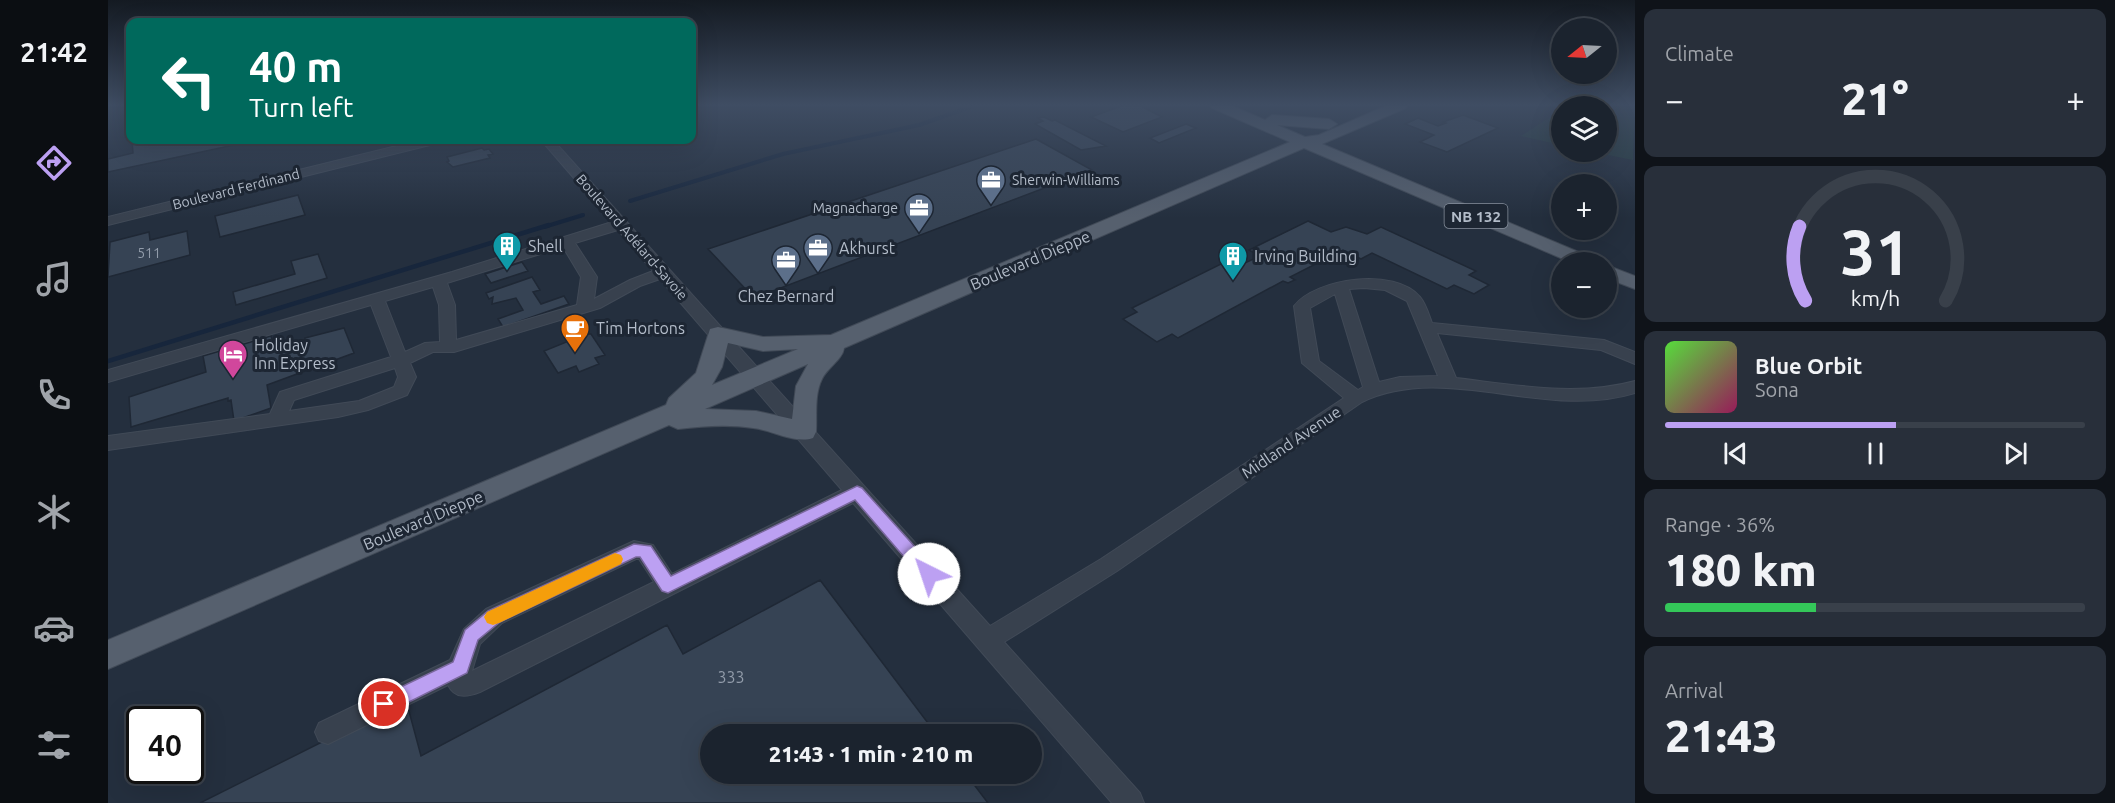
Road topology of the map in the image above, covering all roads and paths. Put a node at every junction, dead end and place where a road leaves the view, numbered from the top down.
1 (1260, 142) edge
2 (1302, 142) edge
3 (1304, 142) edge
4 (1342, 142) edge
5 (418, 144) edge
6 (551, 144) edge
7 (1250, 165) junction
8 (1366, 169) junction
9 (108, 220) edge
10 (621, 224) junction
11 (567, 241) junction
12 (1562, 252) edge
13 (664, 273) junction
14 (1617, 276) edge
15 (438, 280) junction
16 (1635, 283) edge
17 (1341, 287) junction
18 (376, 298) junction
19 (585, 307) junction
20 (1426, 327) junction
21 (718, 334) junction
22 (846, 339) junction
23 (448, 348) junction
24 (1635, 359) edge
25 (400, 360) junction
26 (108, 376) edge
27 (747, 382) junction
28 (1450, 384) junction
29 (1635, 387) edge
30 (1365, 394) junction
31 (277, 420) junction
32 (651, 423) junction
33 (804, 432) junction
34 (108, 443) edge
35 (857, 492) junction
36 (668, 586) junction
37 (987, 640) junction
38 (108, 655) edge
39 (460, 667) junction
40 (328, 732) dead end
41 (1130, 803) edge

1 - 7 main road
2 - 7 main road, Boulevard Dieppe
3 - 8 main road, NB 132
4 - 8 main road
5 - 9 street, Boulevard Ferdinand
6 - 10 street, Boulevard Adélard-Savoie
7 - 8 main road
7 - 22 main road, Boulevard Dieppe
8 - 12 main road, NB 132
10 - 11 street
10 - 13 street, Boulevard Adélard-Savoie
11 - 15 street
11 - 19 street
13 - 19 street
13 - 21 street, Boulevard Adélard-Savoie
14 - 16 main road
15 - 18 street
15 - 23 street
17 - 20 street
17 - 30 street
17 - 30 street
18 - 25 street
18 - 26 street
19 - 23 street
20 - 24 street
20 - 28 street
21 - 22 main road
21 - 27 street, Boulevard Adélard-Savoie
21 - 32 main road
22 - 27 main road, Boulevard Dieppe
22 - 33 main road
23 - 25 street
25 - 31 street
25 - 31 street
27 - 32 main road, Boulevard Dieppe
27 - 33 street, Boulevard Adélard-Savoie
28 - 29 street, Midland Avenue
28 - 30 street, Midland Avenue
30 - 37 street, Midland Avenue
31 - 34 street
32 - 33 main road
32 - 38 main road, Boulevard Dieppe
33 - 35 street
35 - 36 street
35 - 37 street
36 - 39 street
36 - 39 street
37 - 41 street
39 - 40 street

